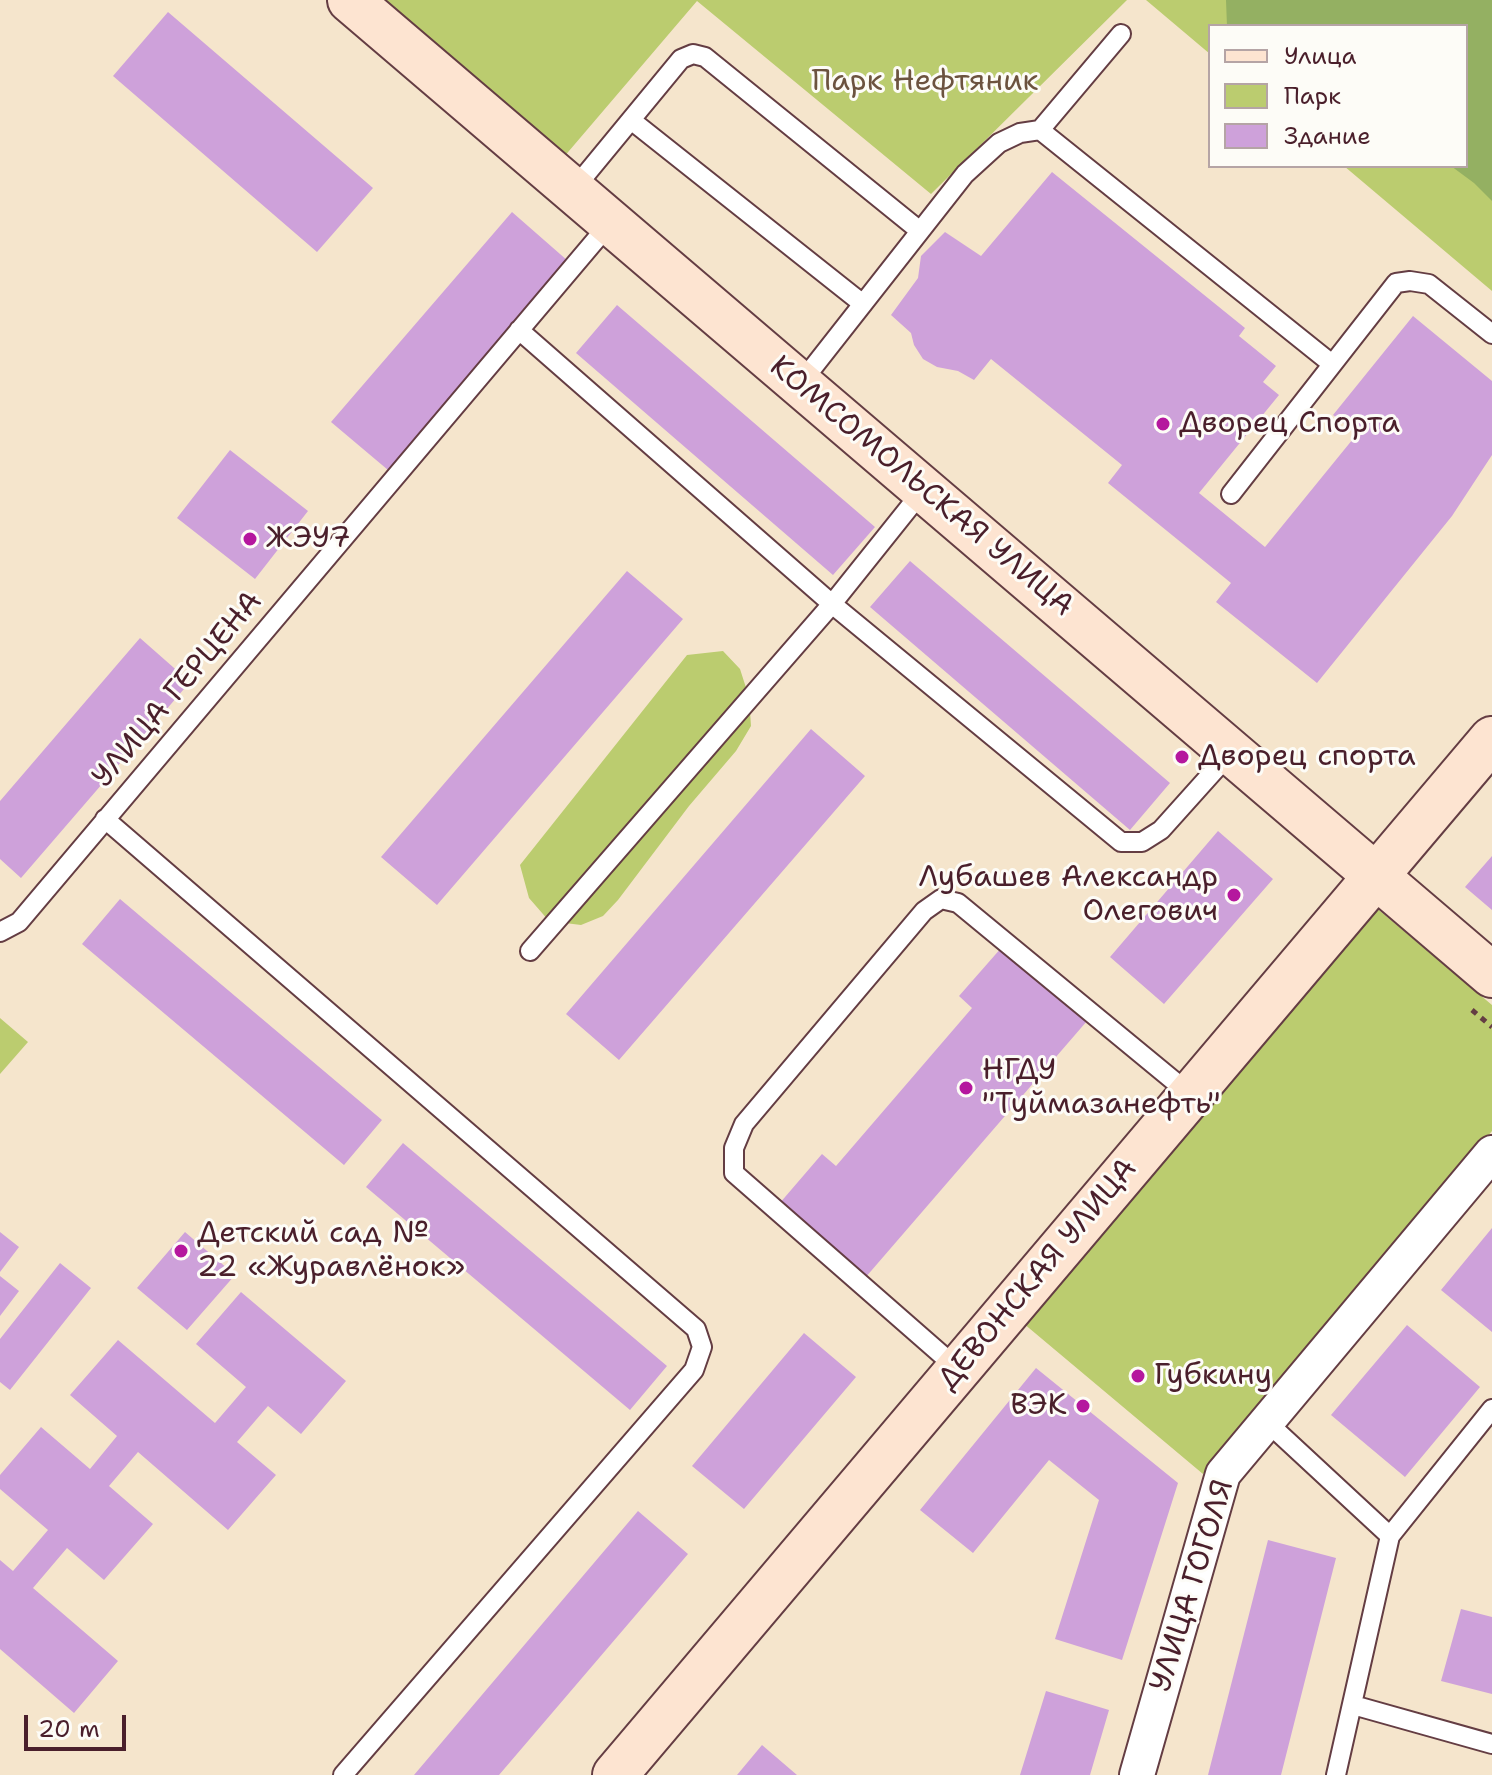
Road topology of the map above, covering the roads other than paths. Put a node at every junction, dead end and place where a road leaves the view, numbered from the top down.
1 (350, 0) edge
2 (1121, 34) dead end
3 (631, 120) junction
4 (1040, 130) junction
5 (573, 190) junction
6 (610, 222) junction
7 (920, 231) junction
8 (863, 304) junction
9 (519, 330) junction
10 (1492, 334) edge
11 (1332, 364) junction
12 (800, 384) junction
13 (924, 489) junction
14 (1231, 494) dead end
15 (832, 604) junction
16 (1492, 739) edge
17 (1231, 752) junction
18 (105, 819) junction
19 (1376, 875) junction
20 (0, 932) edge
21 (530, 951) dead end
22 (1492, 975) edge
23 (1191, 1095) junction
24 (1492, 1153) edge
25 (958, 1369) junction
26 (1492, 1409) edge
27 (1267, 1422) junction
28 (1390, 1536) junction
29 (1353, 1705) junction
30 (1492, 1744) edge
31 (343, 1775) edge
32 (615, 1775) edge
33 (1137, 1775) edge
34 (1336, 1775) edge

1 - 5 street, КОМСОМОЛЬСКАЯ УЛИЦА
2 - 4 lane
3 - 5 lane
3 - 7 lane
3 - 8 lane
4 - 7 lane
4 - 11 lane
5 - 6 street, КОМСОМОЛЬСКАЯ УЛИЦА
6 - 9 lane, УЛИЦА ГЕРЦЕНА
6 - 12 street, КОМСОМОЛЬСКАЯ УЛИЦА
7 - 8 lane
8 - 12 lane
9 - 15 lane
9 - 18 lane, УЛИЦА ГЕРЦЕНА
10 - 11 lane
11 - 14 lane
12 - 13 street, КОМСОМОЛЬСКАЯ УЛИЦА
13 - 15 lane
13 - 17 street, КОМСОМОЛЬСКАЯ УЛИЦА
15 - 17 lane
15 - 21 lane
16 - 19 street, ДЕВОНСКАЯ УЛИЦА
17 - 19 street, КОМСОМОЛЬСКАЯ УЛИЦА
18 - 20 lane, УЛИЦА ГЕРЦЕНА
18 - 31 lane
19 - 22 street, КОМСОМОЛЬСКАЯ УЛИЦА
19 - 23 street, ДЕВОНСКАЯ УЛИЦА
23 - 25 street, ДЕВОНСКАЯ УЛИЦА
23 - 25 lane
24 - 27 street, УЛИЦА ГОГОЛЯ
25 - 32 street, ДЕВОНСКАЯ УЛИЦА
26 - 28 lane
27 - 28 lane
27 - 33 street, УЛИЦА ГОГОЛЯ
28 - 29 lane
29 - 30 lane
29 - 34 lane

